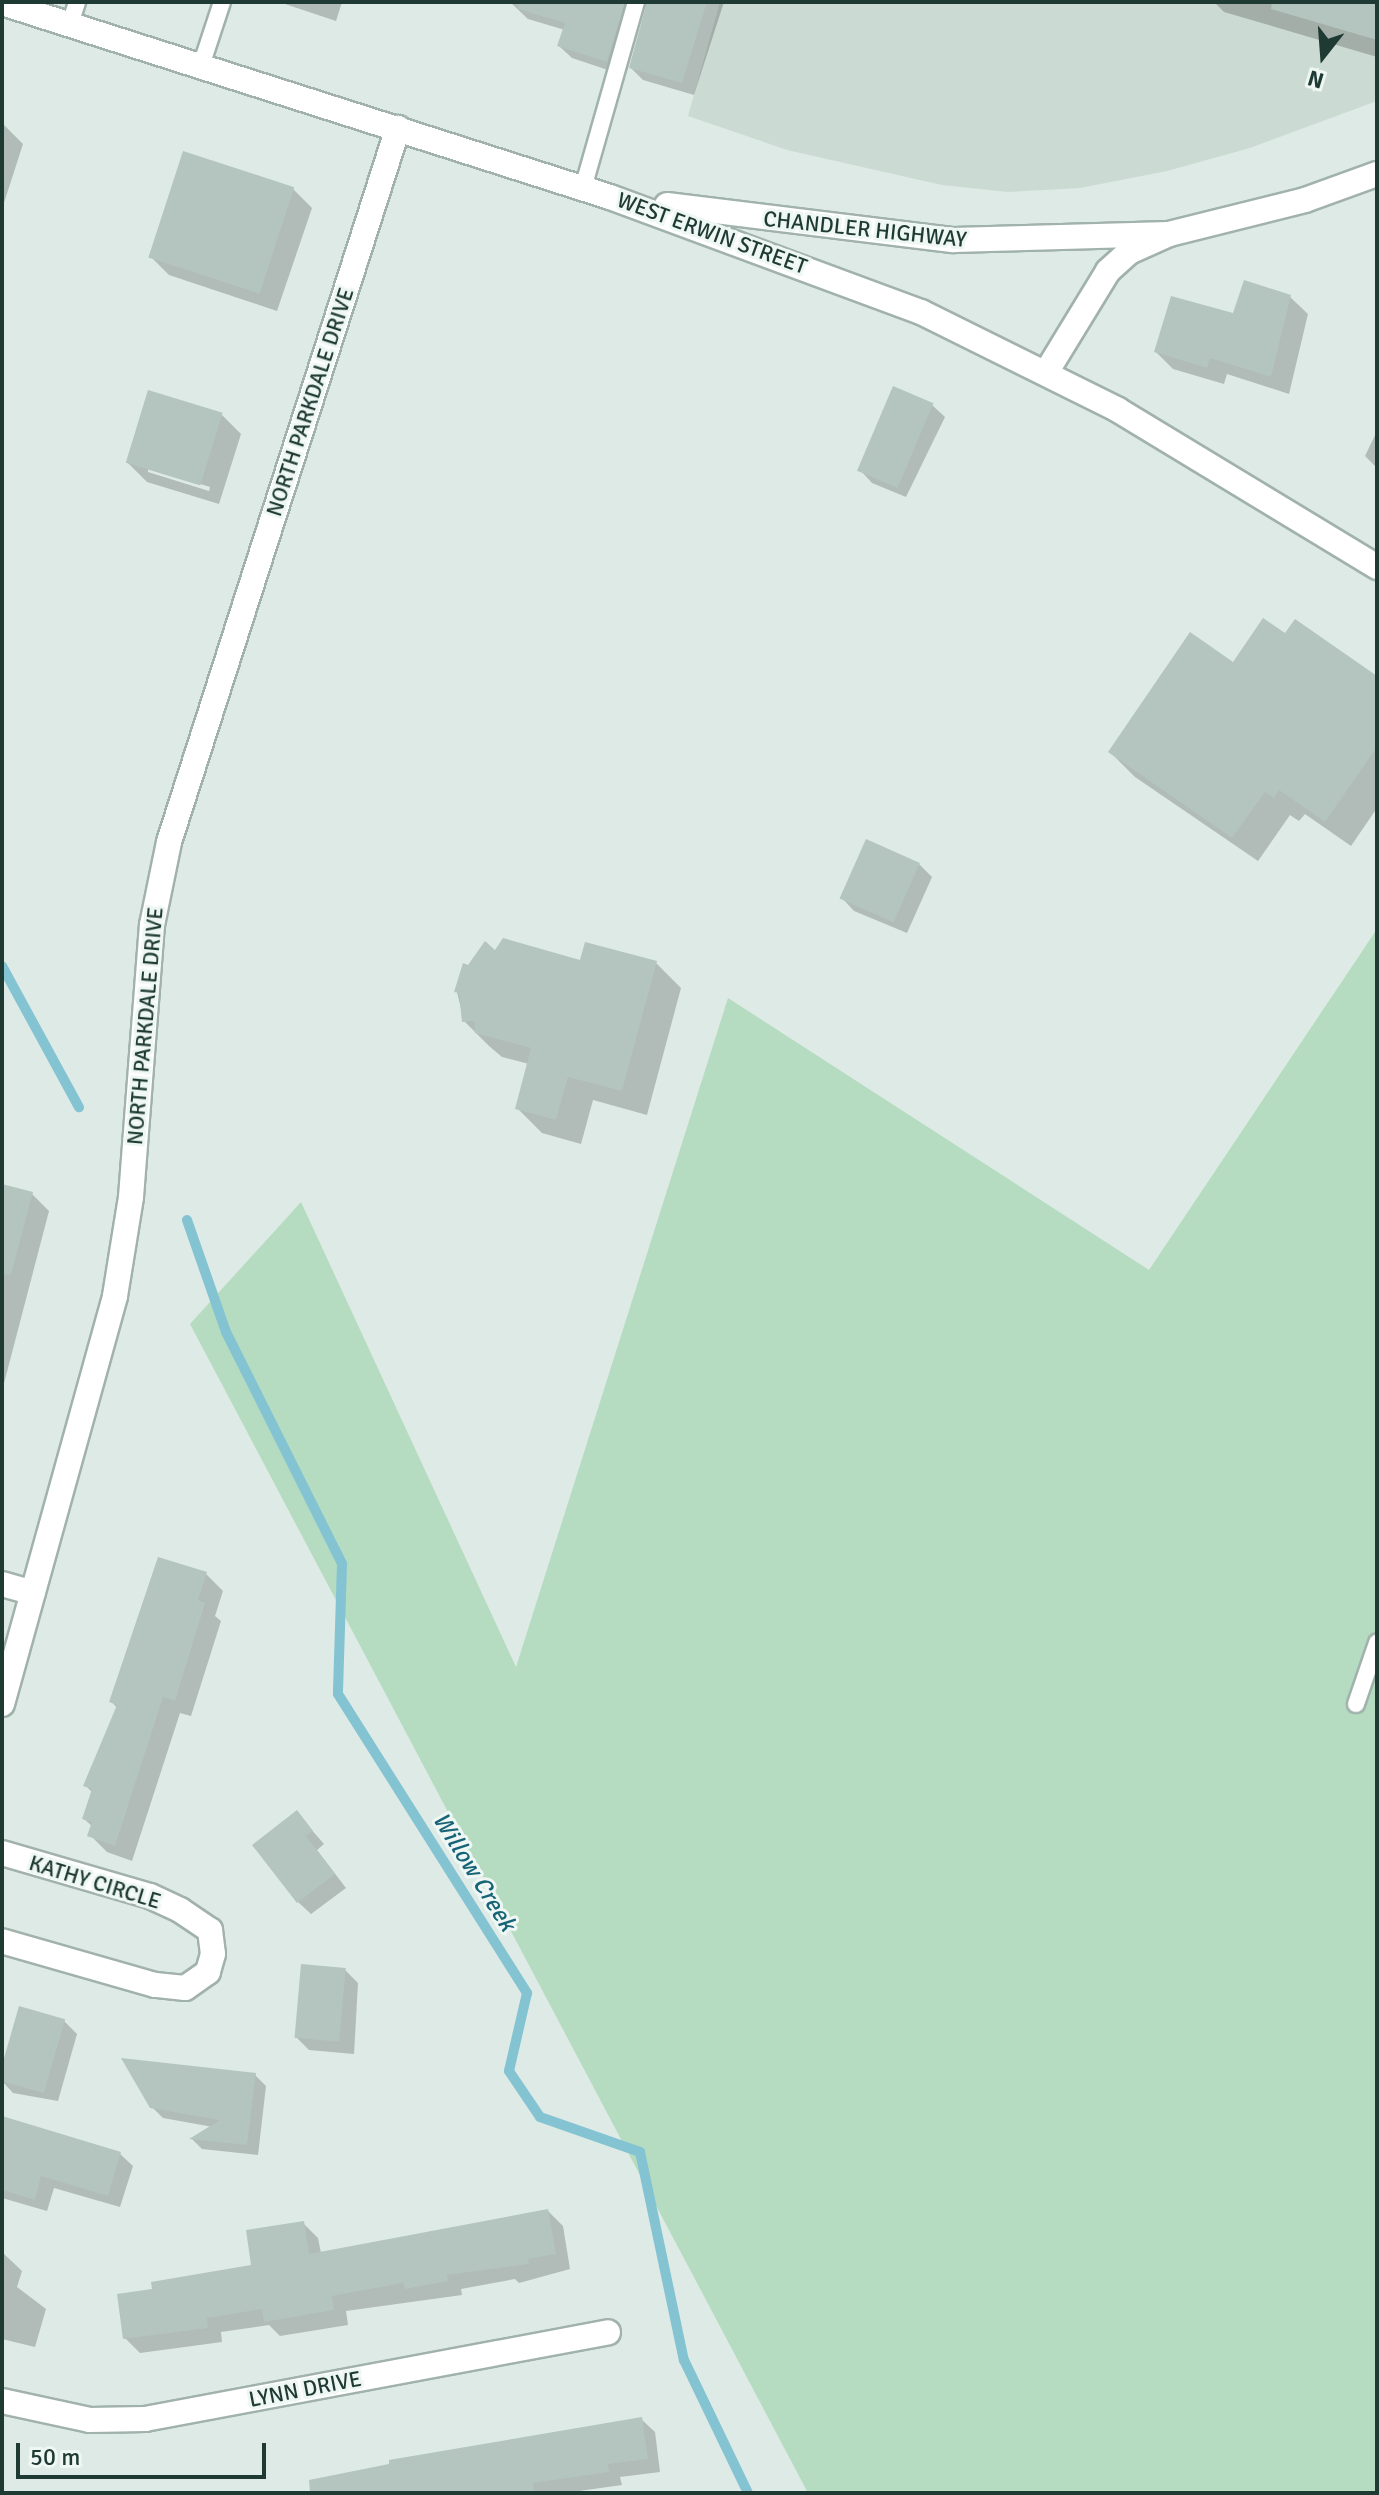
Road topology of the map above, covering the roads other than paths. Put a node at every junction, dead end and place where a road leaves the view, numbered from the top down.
1 (222, 2) edge
2 (636, 2) edge
3 (2, 3) edge
4 (74, 13) edge
5 (201, 66) junction
6 (398, 128) junction
7 (1377, 174) edge
8 (583, 188) junction
9 (610, 197) junction
10 (1169, 234) junction
11 (1047, 371) junction
12 (1377, 567) edge
13 (2, 1584) edge
14 (33, 1593) junction
15 (1377, 1643) edge
16 (2, 1704) edge
17 (1356, 1704) dead end
18 (2, 1853) edge
19 (2, 1941) edge
20 (608, 2332) dead end
21 (2, 2401) edge

1 - 5 lane
2 - 8 lane
3 - 4 street, WEST ERWIN STREET
4 - 5 street, WEST ERWIN STREET
5 - 6 street, WEST ERWIN STREET
6 - 8 street, WEST ERWIN STREET
6 - 14 street, NORTH PARKDALE DRIVE
7 - 10 street, CHANDLER HIGHWAY
8 - 9 street, WEST ERWIN STREET
9 - 10 street, CHANDLER HIGHWAY
9 - 11 street, WEST ERWIN STREET
10 - 11 street, CHANDLER HIGHWAY
11 - 12 street, WEST ERWIN STREET
13 - 14 street
14 - 16 street, NORTH PARKDALE DRIVE
15 - 17 lane
18 - 19 street, KATHY CIRCLE
20 - 21 street, LYNN DRIVE

